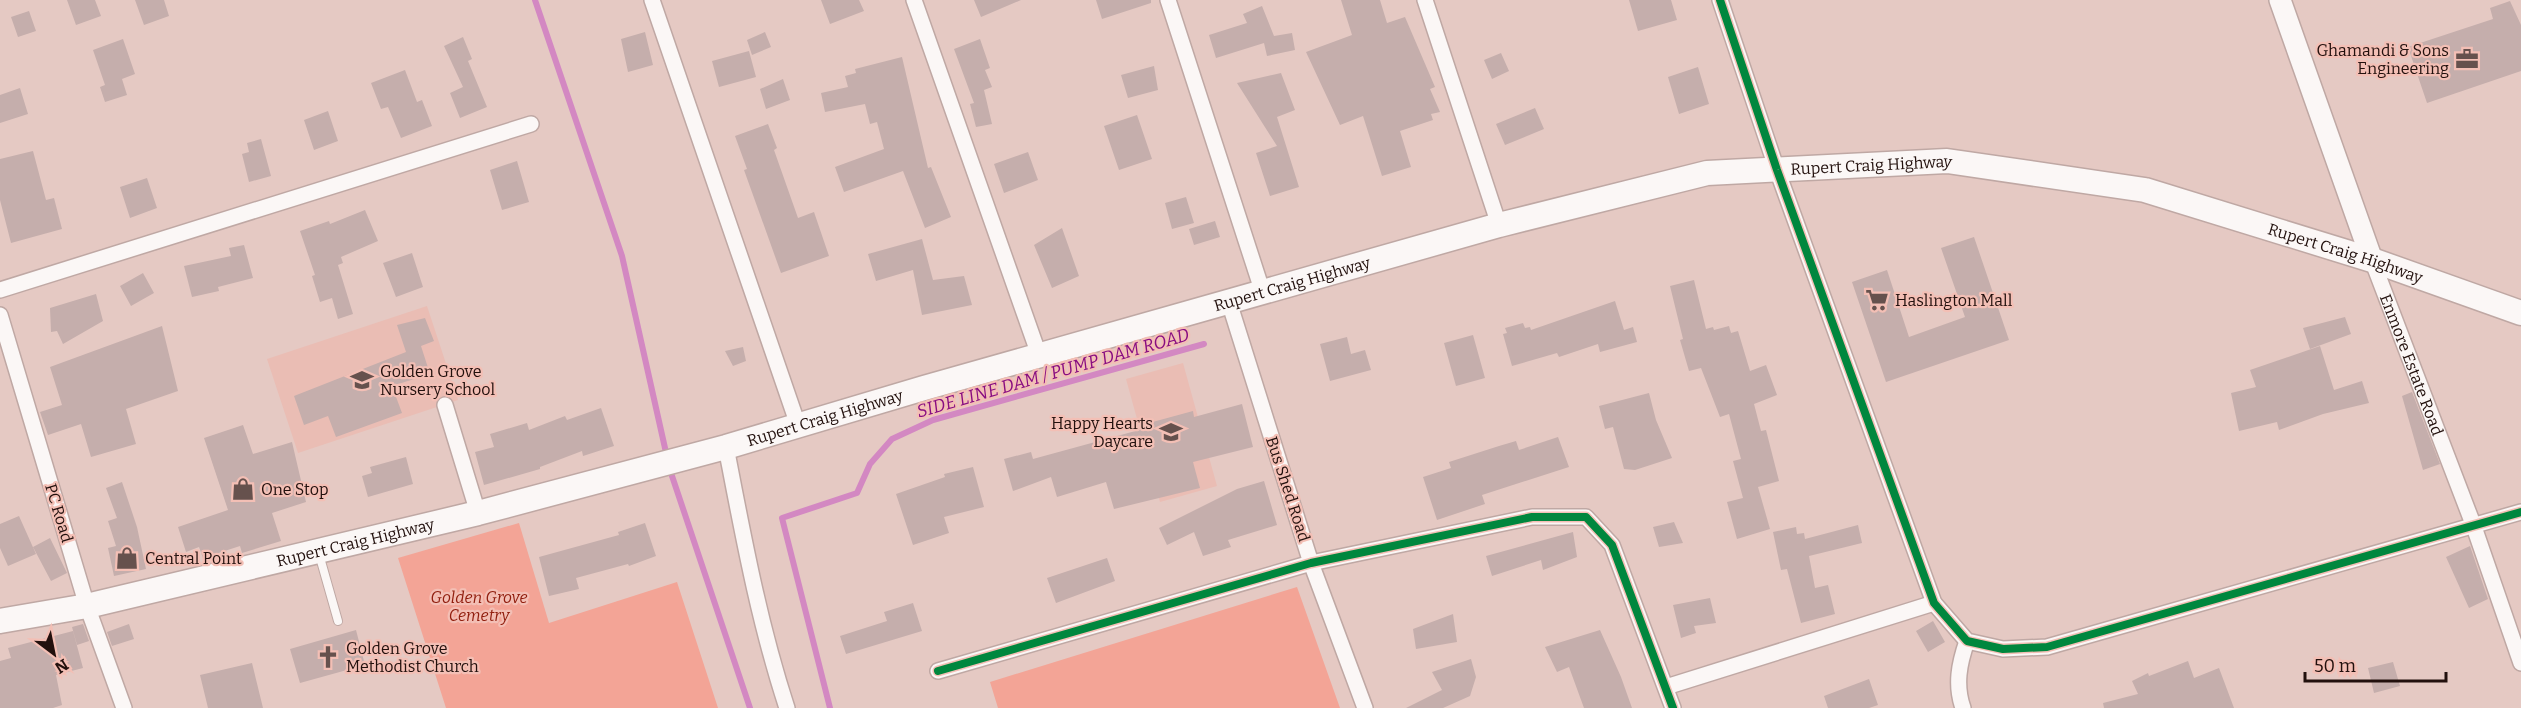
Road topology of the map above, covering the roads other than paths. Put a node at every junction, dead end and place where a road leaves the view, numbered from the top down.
1 (652, 0) edge
2 (914, 0) edge
3 (1168, 0) edge
4 (1425, 0) edge
5 (1720, 0) edge
6 (2280, 0) edge
7 (531, 124) dead end
8 (1777, 170) junction
9 (1499, 225) junction
10 (2372, 260) junction
11 (0, 290) edge
12 (1263, 293) junction
13 (1229, 303) junction
14 (2521, 313) edge
15 (0, 315) edge
16 (1039, 355) junction
17 (446, 405) dead end
18 (798, 425) junction
19 (726, 447) junction
20 (2521, 512) edge
21 (478, 513) junction
22 (2473, 524) junction
23 (319, 552) junction
24 (1311, 563) junction
25 (1934, 603) junction
26 (87, 606) junction
27 (0, 621) edge
28 (338, 621) dead end
29 (1967, 642) junction
30 (2521, 663) edge
31 (938, 671) dead end
32 (1666, 687) junction
33 (124, 708) edge
34 (787, 708) edge
35 (1365, 708) edge
36 (1673, 708) edge
37 (1962, 708) edge

1 - 18 street
2 - 16 street
3 - 12 street
4 - 9 street
5 - 8 street
6 - 10 main road, Enmore Estate Road
7 - 11 street
8 - 9 main road, Rupert Craig Highway
8 - 10 main road, Rupert Craig Highway
8 - 25 street
9 - 12 main road, Rupert Craig Highway
10 - 14 main road, Rupert Craig Highway
10 - 22 street, Enmore Estate Road
12 - 13 main road, Rupert Craig Highway
13 - 16 main road, Rupert Craig Highway
13 - 24 street, Bus Shed Road
15 - 26 street, PC Road
16 - 18 main road, Rupert Craig Highway
17 - 21 street
18 - 19 main road, Rupert Craig Highway
19 - 21 main road, Rupert Craig Highway
19 - 34 street
20 - 22 street
21 - 23 main road, Rupert Craig Highway
22 - 29 street
22 - 30 street, Enmore Estate Road
23 - 26 main road, Rupert Craig Highway
23 - 28 lane
24 - 31 street
24 - 32 street
24 - 35 street, Bus Shed Road
25 - 29 street
25 - 32 street
26 - 27 main road, Rupert Craig Highway
26 - 33 street, PC Road
29 - 37 street
32 - 36 street

